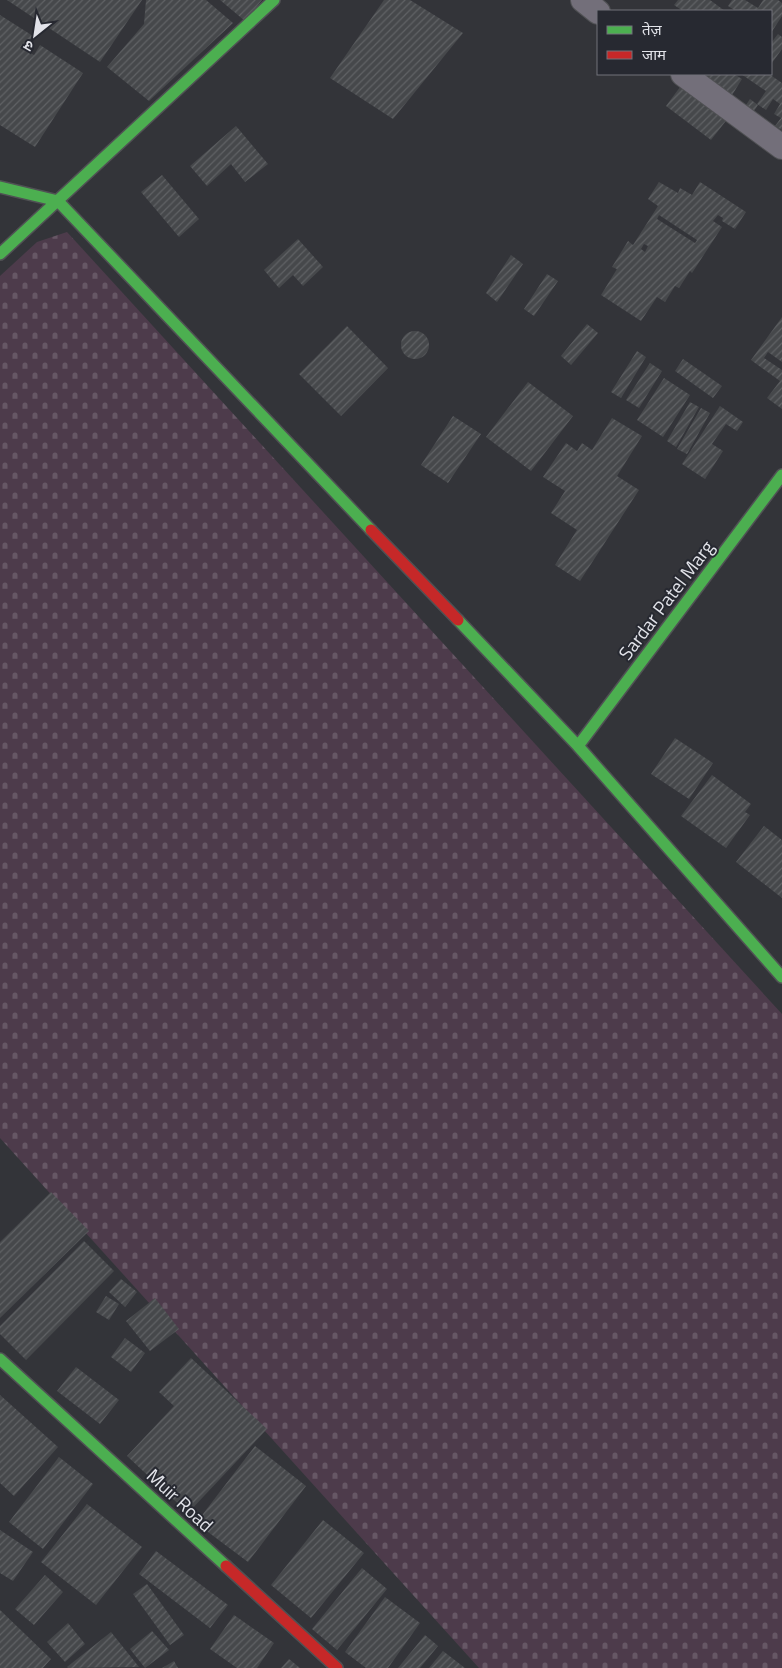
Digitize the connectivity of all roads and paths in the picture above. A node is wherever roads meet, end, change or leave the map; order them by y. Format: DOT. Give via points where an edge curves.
graph roads {
  1 [pos="274,0"];
  2 [pos="583,0"];
  3 [pos="597,11"];
  4 [pos="684,75"];
  5 [pos="782,147"];
  6 [pos="0,187"];
  7 [pos="58,201"];
  8 [pos="0,254"];
  9 [pos="782,475"];
  10 [pos="578,746"];
  11 [pos="782,977"];
  12 [pos="0,1359"];
  13 [pos="337,1668"];
  1 -- 7 [label="street"];
  2 -- 3 [label="street"];
  4 -- 5 [label="street"];
  6 -- 7 [label="street"];
  7 -- 8 [label="street"];
  7 -- 10 [label="street"];
  9 -- 10 [label="street, Sardar Patel Marg"];
  10 -- 11 [label="street"];
  12 -- 13 [label="street, Muir Road"];
}
